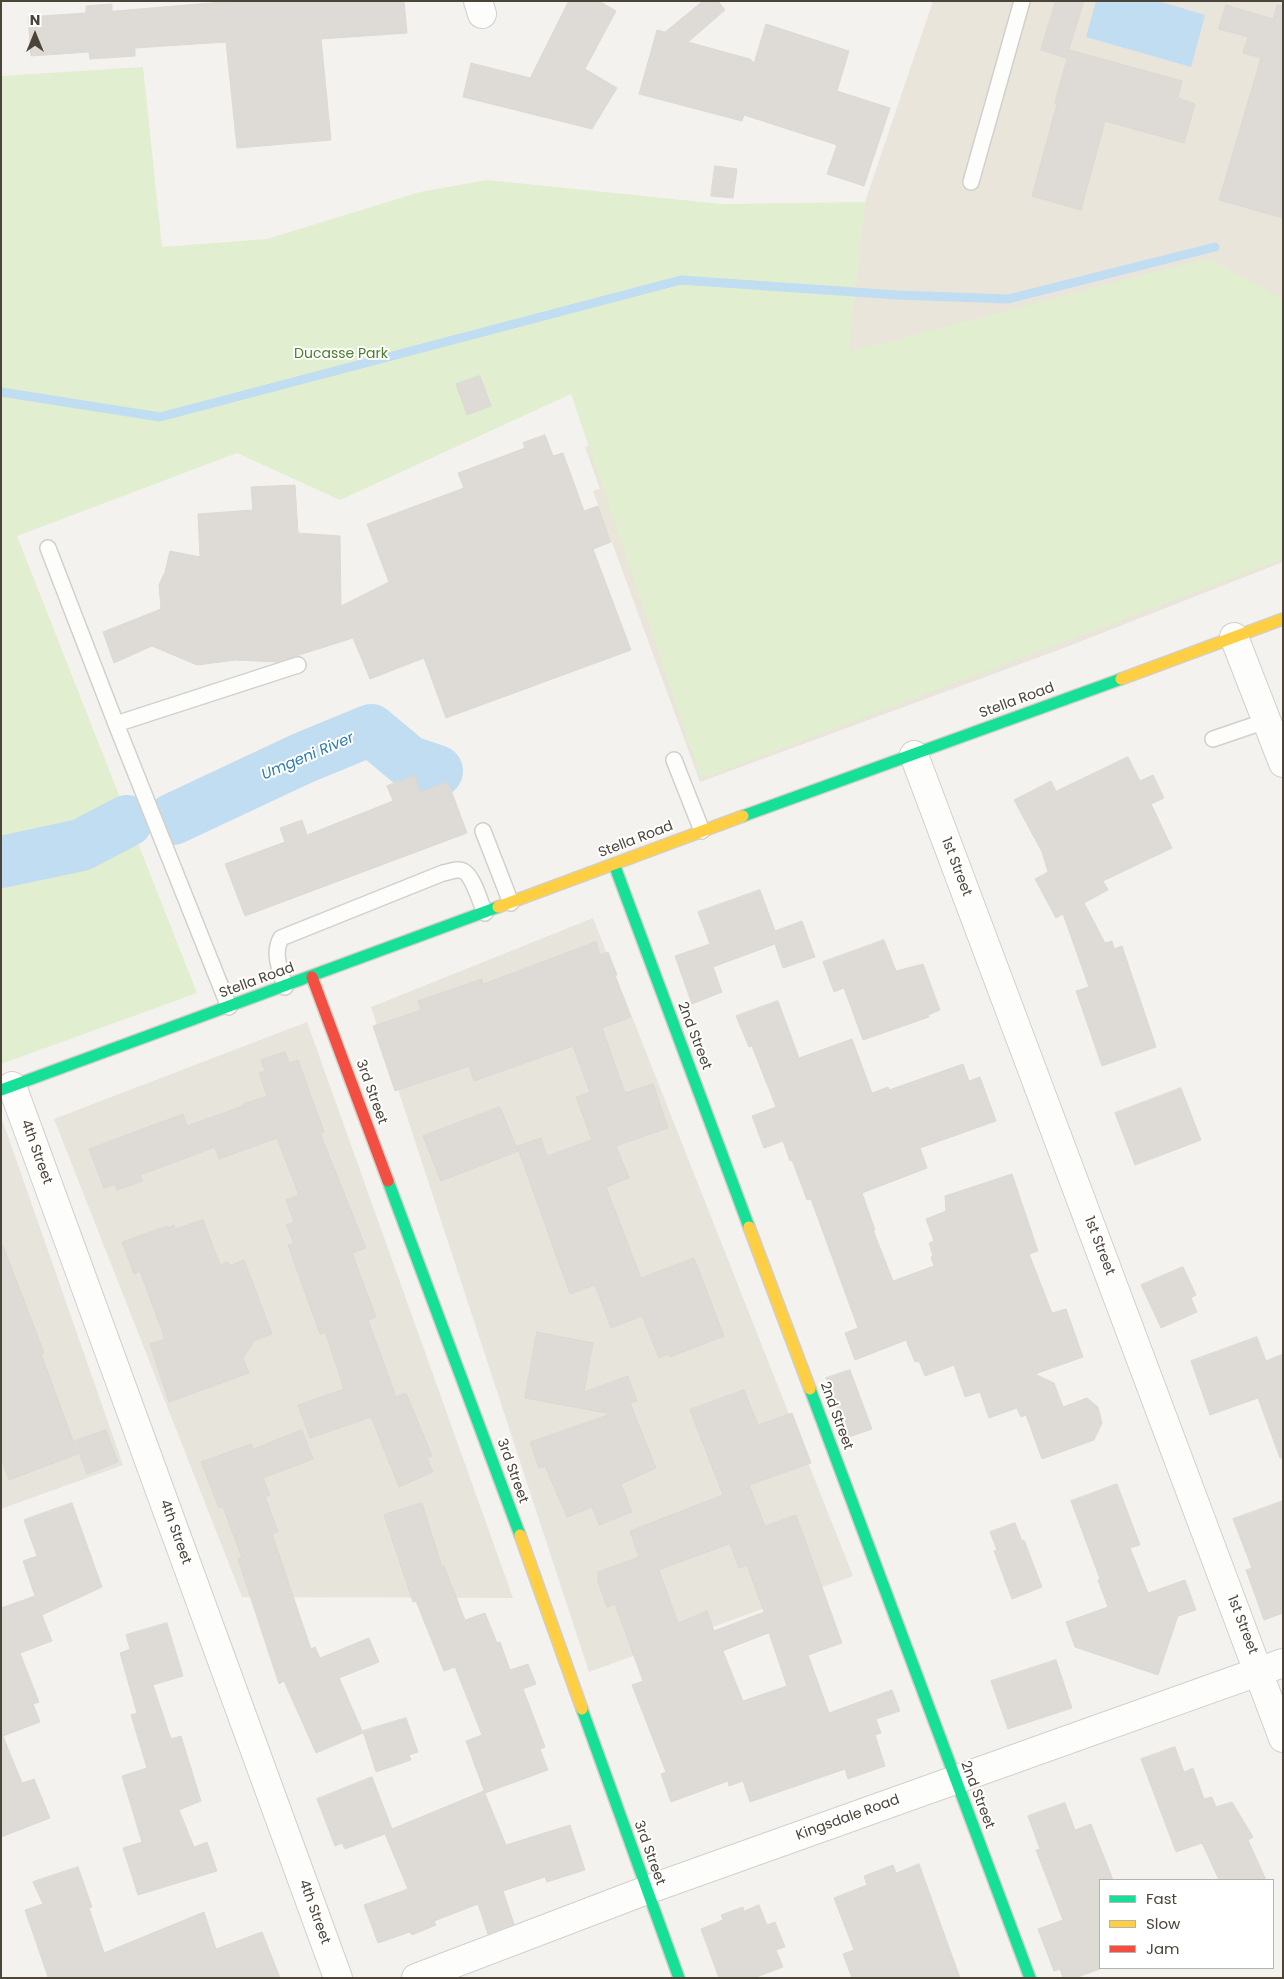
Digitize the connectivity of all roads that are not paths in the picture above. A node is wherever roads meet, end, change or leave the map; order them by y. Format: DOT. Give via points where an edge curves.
graph roads {
  1 [pos="1022,1"];
  2 [pos="970,182"];
  3 [pos="48,548"];
  4 [pos="1283,619"];
  5 [pos="1234,638"];
  6 [pos="298,665"];
  7 [pos="1266,721"];
  8 [pos="116,724"];
  9 [pos="1213,739"];
  10 [pos="914,755"];
  11 [pos="674,760"];
  12 [pos="1283,763"];
  13 [pos="483,831"];
  14 [pos="702,831"];
  15 [pos="614,864"];
  16 [pos="511,903"];
  17 [pos="484,913"];
  18 [pos="312,977"];
  19 [pos="285,987"];
  20 [pos="229,1007"];
  21 [pos="7,1088"];
  22 [pos="1271,1668"];
  23 [pos="1283,1738"];
  24 [pos="955,1780"];
  25 [pos="646,1890"];
  26 [pos="338,1978"];
  27 [pos="416,1978"];
  28 [pos="680,1978"];
  29 [pos="1030,1978"];
  1 -- 2 [label="lane"];
  3 -- 8 [label="lane"];
  4 -- 5 [label="street, Stella Road"];
  5 -- 7 [label="street"];
  5 -- 10 [label="street, Stella Road"];
  6 -- 8 [label="lane"];
  7 -- 9 [label="lane"];
  7 -- 12 [label="street"];
  8 -- 20 [label="lane"];
  10 -- 14 [label="street, Stella Road"];
  10 -- 22 [label="street, 1st Street"];
  11 -- 14 [label="lane"];
  13 -- 16 [label="lane"];
  14 -- 15 [label="street, Stella Road"];
  15 -- 16 [label="street, Stella Road"];
  15 -- 24 [label="street, 2nd Street"];
  16 -- 17 [label="street, Stella Road"];
  17 -- 18 [label="street, Stella Road"];
  17 -- 19 [label="lane" via="470,877 464,871 444,873 282,938 276,953"];
  18 -- 19 [label="street, Stella Road"];
  18 -- 25 [label="street, 3rd Street" via="514,1518"];
  19 -- 20 [label="street, Stella Road"];
  20 -- 21 [label="street, Stella Road"];
  21 -- 26 [label="street, 4th Street"];
  22 -- 23 [label="street, 1st Street"];
  22 -- 24 [label="street, Kingsdale Road"];
  24 -- 25 [label="street, Kingsdale Road"];
  24 -- 29 [label="street, 2nd Street"];
  25 -- 27 [label="street, Kingsdale Road"];
  25 -- 28 [label="street, 3rd Street"];
}
